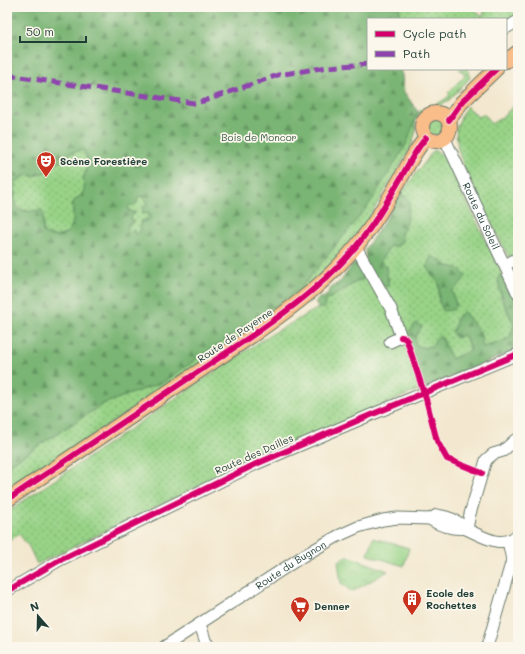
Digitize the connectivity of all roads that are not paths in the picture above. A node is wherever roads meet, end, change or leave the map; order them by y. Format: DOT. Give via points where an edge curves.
graph roads {
  1 [pos="518,21"];
  2 [pos="507,27"];
  3 [pos="485,70"];
  4 [pos="495,70"];
  5 [pos="445,117"];
  6 [pos="426,138"];
  7 [pos="444,139"];
  8 [pos="356,247"];
  9 [pos="518,258"];
  10 [pos="505,265"];
  11 [pos="518,294"];
  12 [pos="390,342"];
  13 [pos="518,354"];
  14 [pos="515,440"];
  15 [pos="7,500"];
  16 [pos="465,528"];
  17 [pos="518,534"];
  18 [pos="508,541"];
  19 [pos="7,591"];
  20 [pos="200,624"];
  21 [pos="208,646"];
  22 [pos="164,647"];
  23 [pos="487,647"];
  1 -- 2 [label="street"];
  3 -- 5 [label="main road"];
  4 -- 5 [label="main road"];
  5 -- 6 [label="main road" via="432,114 423,121 422,132"];
  5 -- 7 [label="main road" via="450,129"];
  6 -- 7 [label="main road" via="435,142"];
  6 -- 8 [label="main road, Route de Payerne" via="386,204"];
  7 -- 10 [label="street, Route du Soleil"];
  8 -- 12 [label="street" via="391,309 401,337"];
  8 -- 15 [label="main road, Route de Payerne" via="289,310"];
  9 -- 10 [label="street"];
  10 -- 11 [label="street, Route du Soleil"];
  13 -- 19 [label="street, Route des Dailles" via="262,461 60,560"];
  14 -- 16 [label="street" via="503,451 493,454 486,460"];
  16 -- 18 [label="street, Route du Bugnon" via="495,541"];
  16 -- 20 [label="street, Route du Bugnon" via="459,529 430,519 397,518 364,525 327,541"];
  17 -- 18 [label="street"];
  18 -- 23 [label="street" via="512,560"];
  20 -- 21 [label="street"];
  20 -- 22 [label="street, Route du Bugnon"];
}
